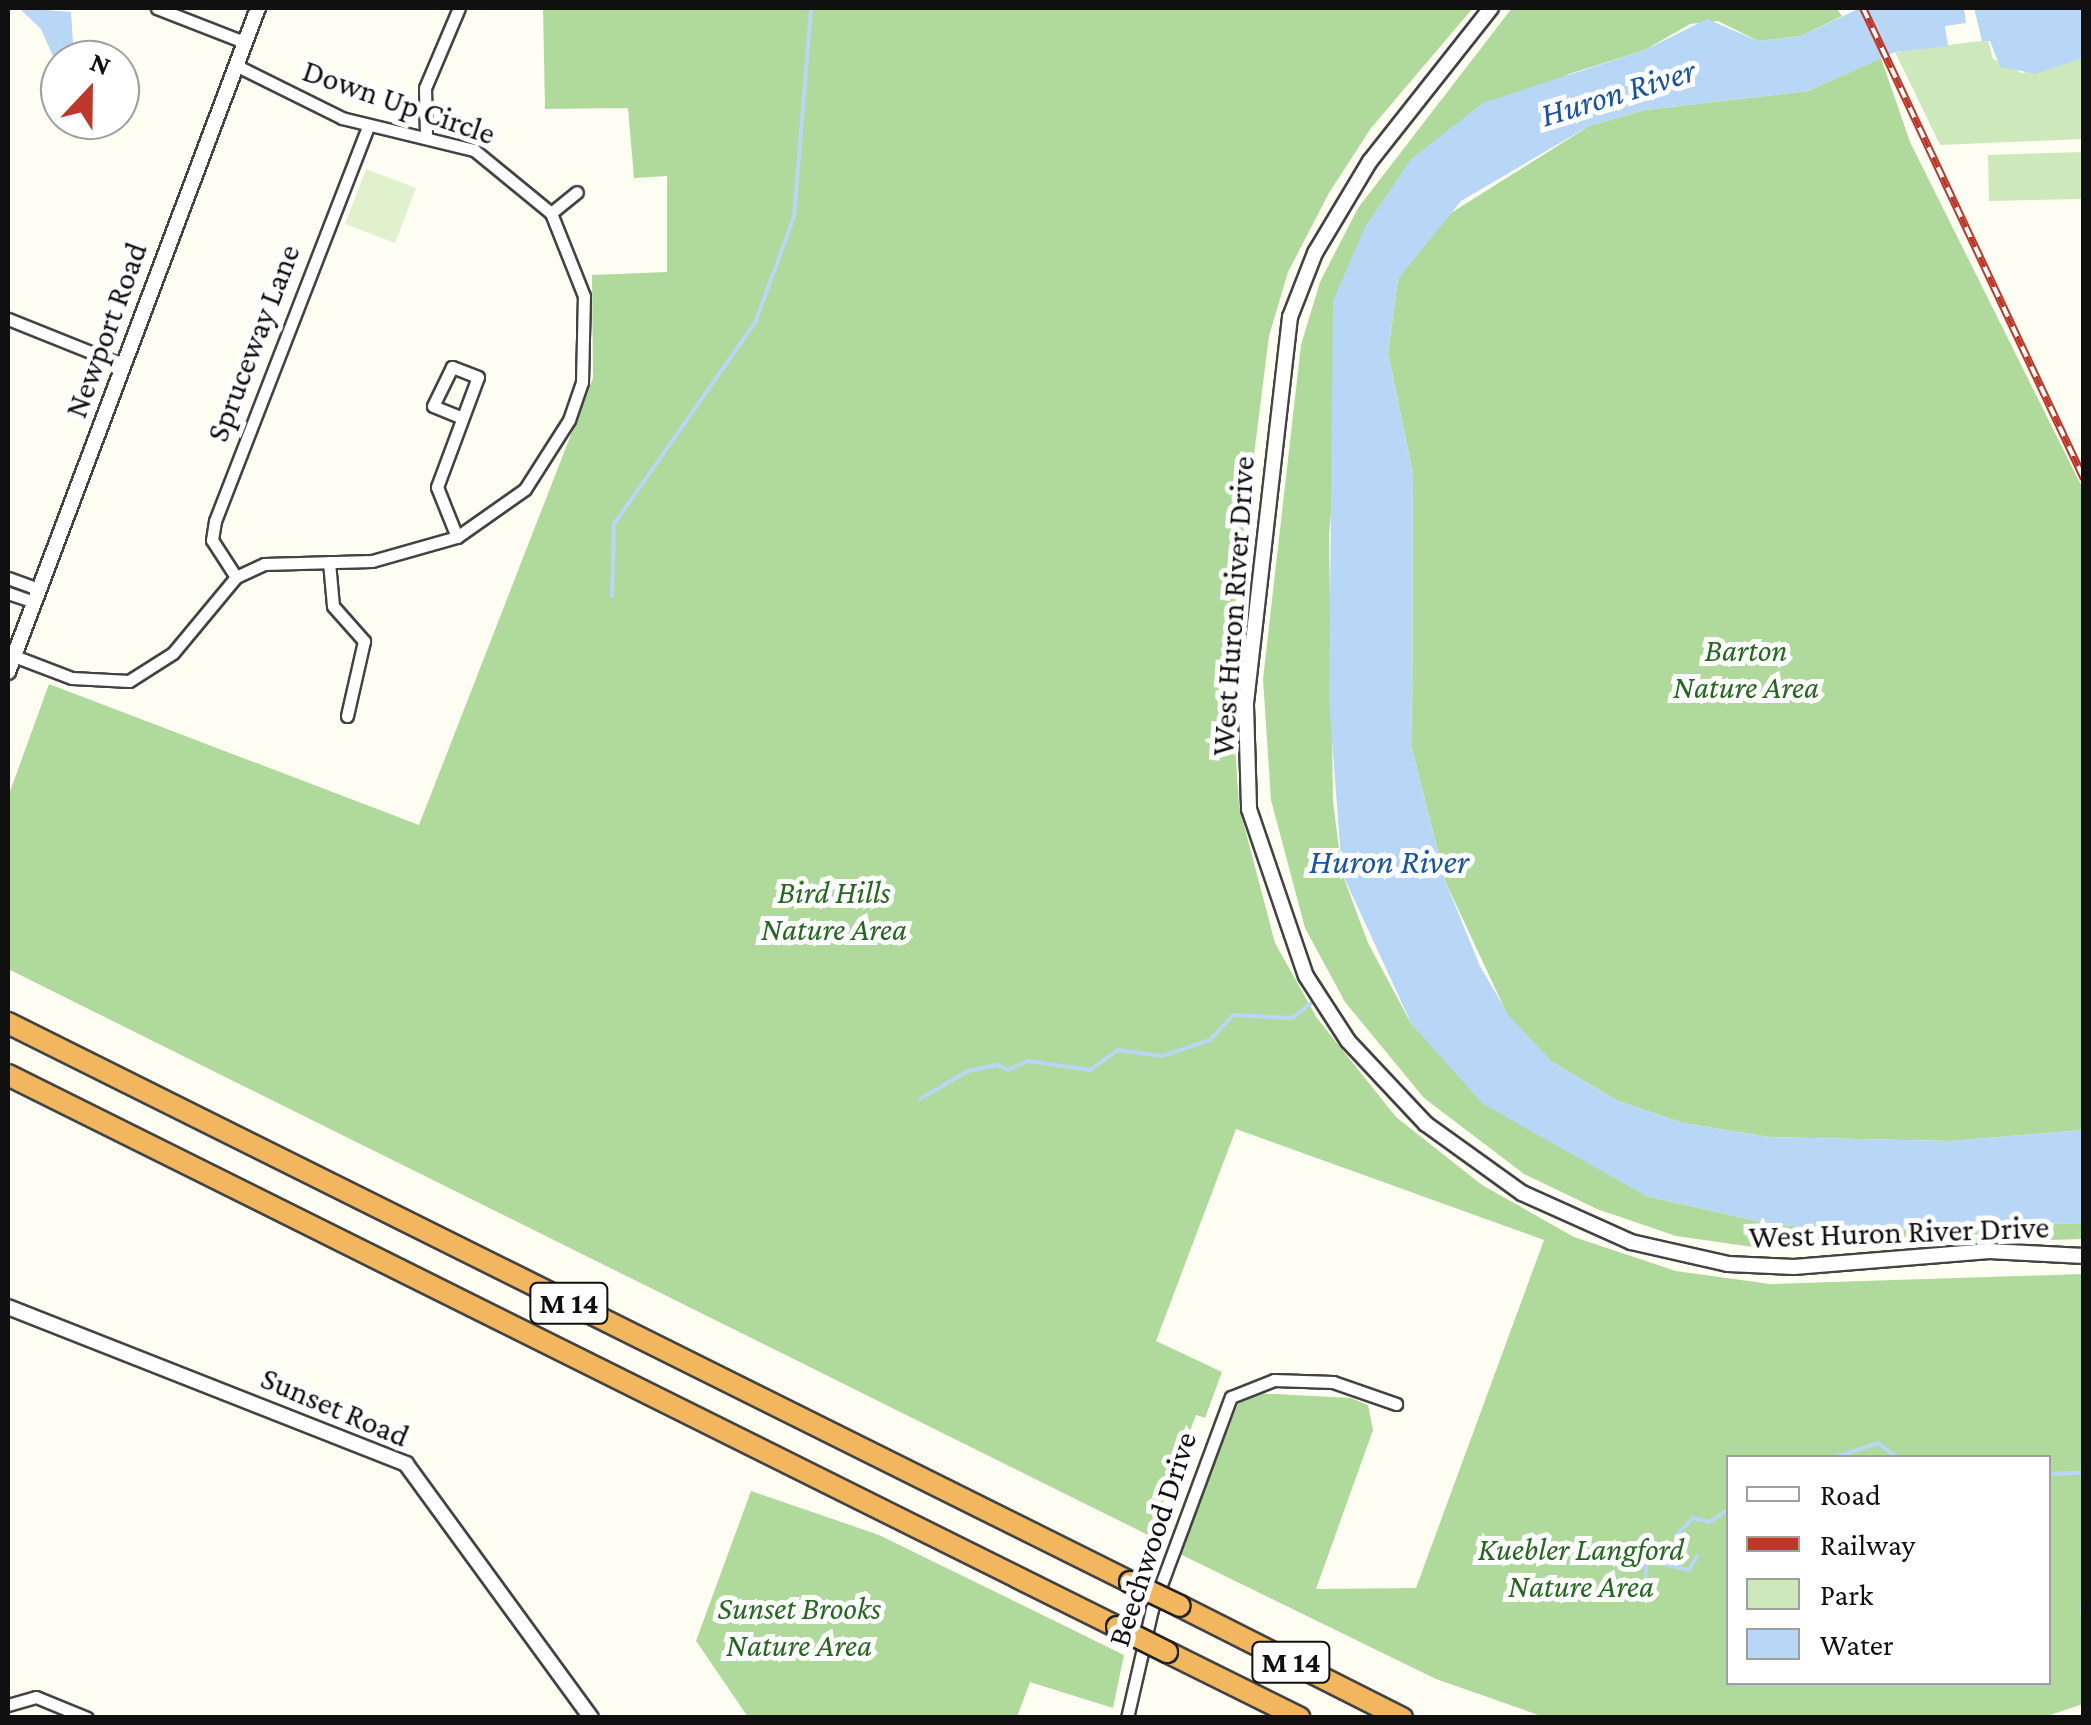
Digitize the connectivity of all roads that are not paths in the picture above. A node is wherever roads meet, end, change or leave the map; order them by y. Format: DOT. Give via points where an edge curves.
graph roads {
  1 [pos="157,8"];
  2 [pos="258,8"];
  3 [pos="459,8"];
  4 [pos="1491,8"];
  5 [pos="244,42"];
  6 [pos="235,66"];
  7 [pos="368,126"];
  8 [pos="426,135"];
  9 [pos="578,192"];
  10 [pos="551,213"];
  11 [pos="8,319"];
  12 [pos="123,365"];
  13 [pos="462,418"];
  14 [pos="457,536"];
  15 [pos="329,562"];
  16 [pos="8,578"];
  17 [pos="236,578"];
  18 [pos="8,593"];
  19 [pos="37,595"];
  20 [pos="14,656"];
  21 [pos="8,672"];
  22 [pos="347,716"];
  23 [pos="8,1023"];
  24 [pos="8,1075"];
  25 [pos="2084,1256"];
  26 [pos="8,1307"];
  27 [pos="1396,1404"];
  28 [pos="8,1705"];
  29 [pos="87,1718"];
  30 [pos="590,1718"];
  31 [pos="1127,1718"];
  32 [pos="1300,1718"];
  33 [pos="1402,1718"];
  1 -- 5 [label="street"];
  2 -- 5 [label="street, Newport Road"];
  3 -- 8 [label="street" via="425,88"];
  4 -- 25 [label="street, West Huron River Drive" via="1370,160 1315,253 1290,317 1246,706 1248,809 1306,976 1348,1041 1426,1124 1550,1209 1631,1242 1728,1264 1778,1266 1989,1251"];
  5 -- 6 [label="street, Newport Road"];
  6 -- 7 [label="street, Down Up Circle"];
  6 -- 12 [label="street, Newport Road"];
  7 -- 8 [label="street, Down Up Circle"];
  7 -- 17 [label="street, Spruceway Lane" via="214,522 212,540"];
  8 -- 10 [label="street, Down Up Circle" via="498,163"];
  9 -- 10 [label="street"];
  10 -- 14 [label="street, Down Up Circle" via="584,296 582,382 550,458 500,511"];
  11 -- 12 [label="street"];
  12 -- 19 [label="street, Newport Road"];
  13 -- 13 [label="street" via="478,377 452,367 434,406"];
  13 -- 14 [label="street" via="437,487"];
  14 -- 15 [label="street, Down Up Circle" via="395,558"];
  15 -- 17 [label="street, Down Up Circle" via="264,564"];
  15 -- 22 [label="street" via="333,606 364,641"];
  16 -- 19 [label="street"];
  17 -- 20 [label="street" via="173,652 128,681 72,678"];
  18 -- 19 [label="street"];
  19 -- 20 [label="street, Newport Road"];
  20 -- 21 [label="street, Newport Road"];
  23 -- 33 [label="highway, M 14, bridge"];
  24 -- 32 [label="highway, M 14, bridge"];
  26 -- 30 [label="street, Sunset Road" via="406,1464"];
  27 -- 31 [label="street, Beechwood Drive" via="1332,1382 1245,1387 1224,1409"];
  28 -- 29 [label="street" via="36,1697"];
}
